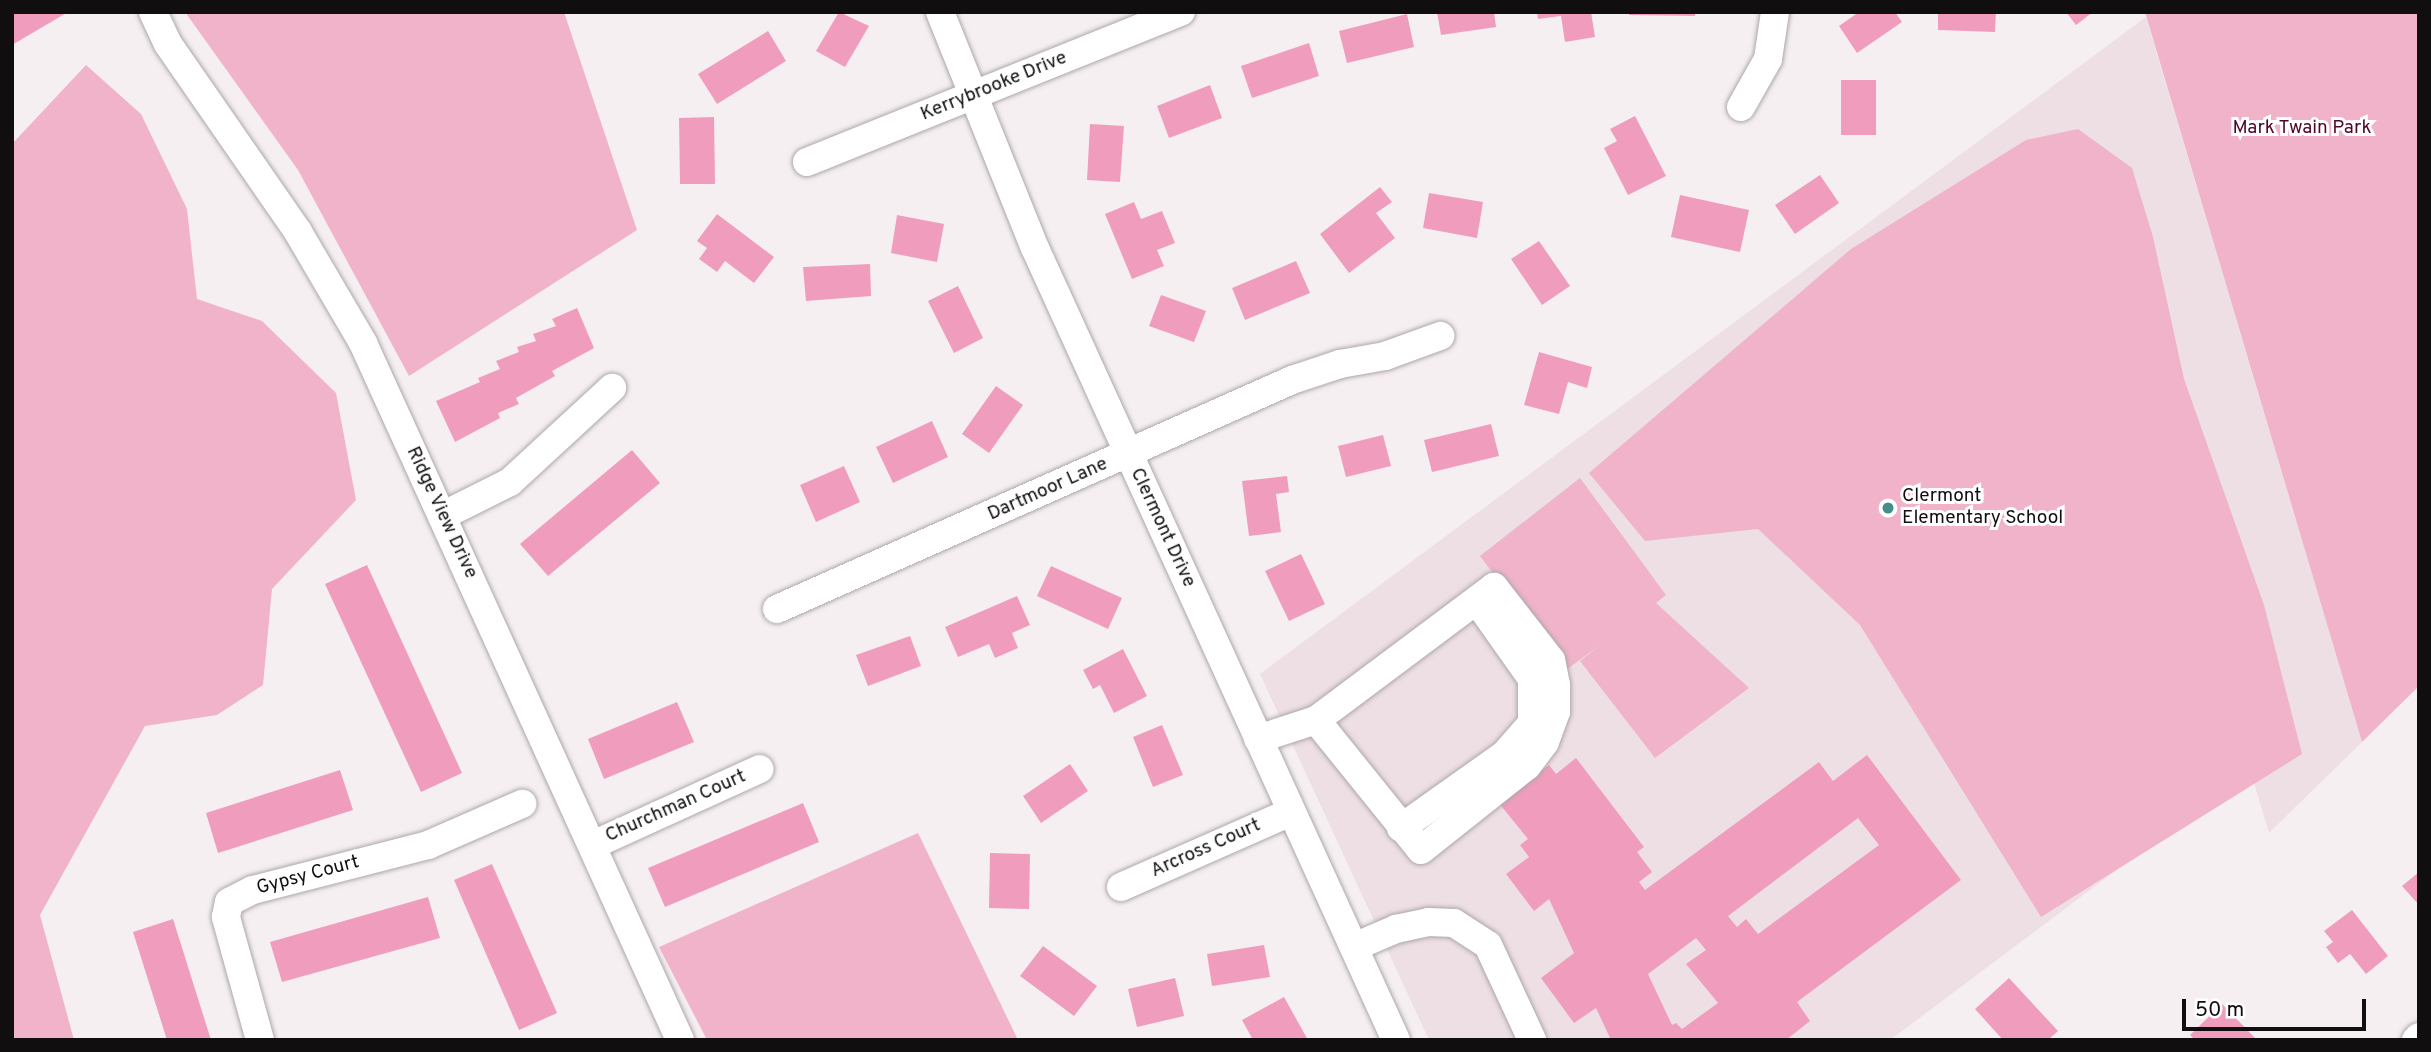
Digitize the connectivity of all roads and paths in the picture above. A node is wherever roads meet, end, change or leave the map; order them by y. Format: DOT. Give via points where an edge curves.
graph roads {
  1 [pos="153,12"];
  2 [pos="940,12"];
  3 [pos="1181,12"];
  4 [pos="1775,12"];
  5 [pos="972,96"];
  6 [pos="1741,107"];
  7 [pos="807,162"];
  8 [pos="1440,336"];
  9 [pos="612,388"];
  10 [pos="1128,454"];
  11 [pos="442,516"];
  12 [pos="777,610"];
  13 [pos="1316,720"];
  14 [pos="1258,738"];
  15 [pos="760,769"];
  16 [pos="522,804"];
  17 [pos="1291,811"];
  18 [pos="593,845"];
  19 [pos="1121,887"];
  20 [pos="1354,947"];
  21 [pos="260,1040"];
  22 [pos="680,1040"];
  23 [pos="1396,1040"];
  24 [pos="1532,1040"];
  1 -- 11 [label="street, Ridge View Drive" via="168,44 328,279 363,343"];
  2 -- 5 [label="street, Clermont Drive"];
  3 -- 5 [label="street, Kerrybrooke Drive"];
  4 -- 6 [label="street" via="1768,59"];
  5 -- 7 [label="street, Kerrybrooke Drive"];
  5 -- 10 [label="street, Clermont Drive"];
  8 -- 10 [label="street, Dartmoor Lane" via="1385,356 1312,372"];
  9 -- 11 [label="street" via="510,482"];
  10 -- 12 [label="street, Dartmoor Lane"];
  10 -- 14 [label="street, Clermont Drive"];
  11 -- 18 [label="street, Ridge View Drive"];
  13 -- 13 [label="street" via="1486,594 1532,679 1531,723 1505,754 1401,828"];
  13 -- 14 [label="street"];
  14 -- 17 [label="street, Clermont Drive"];
  15 -- 18 [label="street, Churchman Court"];
  16 -- 21 [label="street, Gypsy Court" via="428,845 253,890 229,902 226,917"];
  17 -- 19 [label="street, Arcross Court"];
  17 -- 20 [label="street, Clermont Drive"];
  18 -- 22 [label="street, Ridge View Drive"];
  20 -- 23 [label="street, Clermont Drive"];
  20 -- 24 [label="street" via="1396,929 1428,922 1454,923 1488,945"];
}
